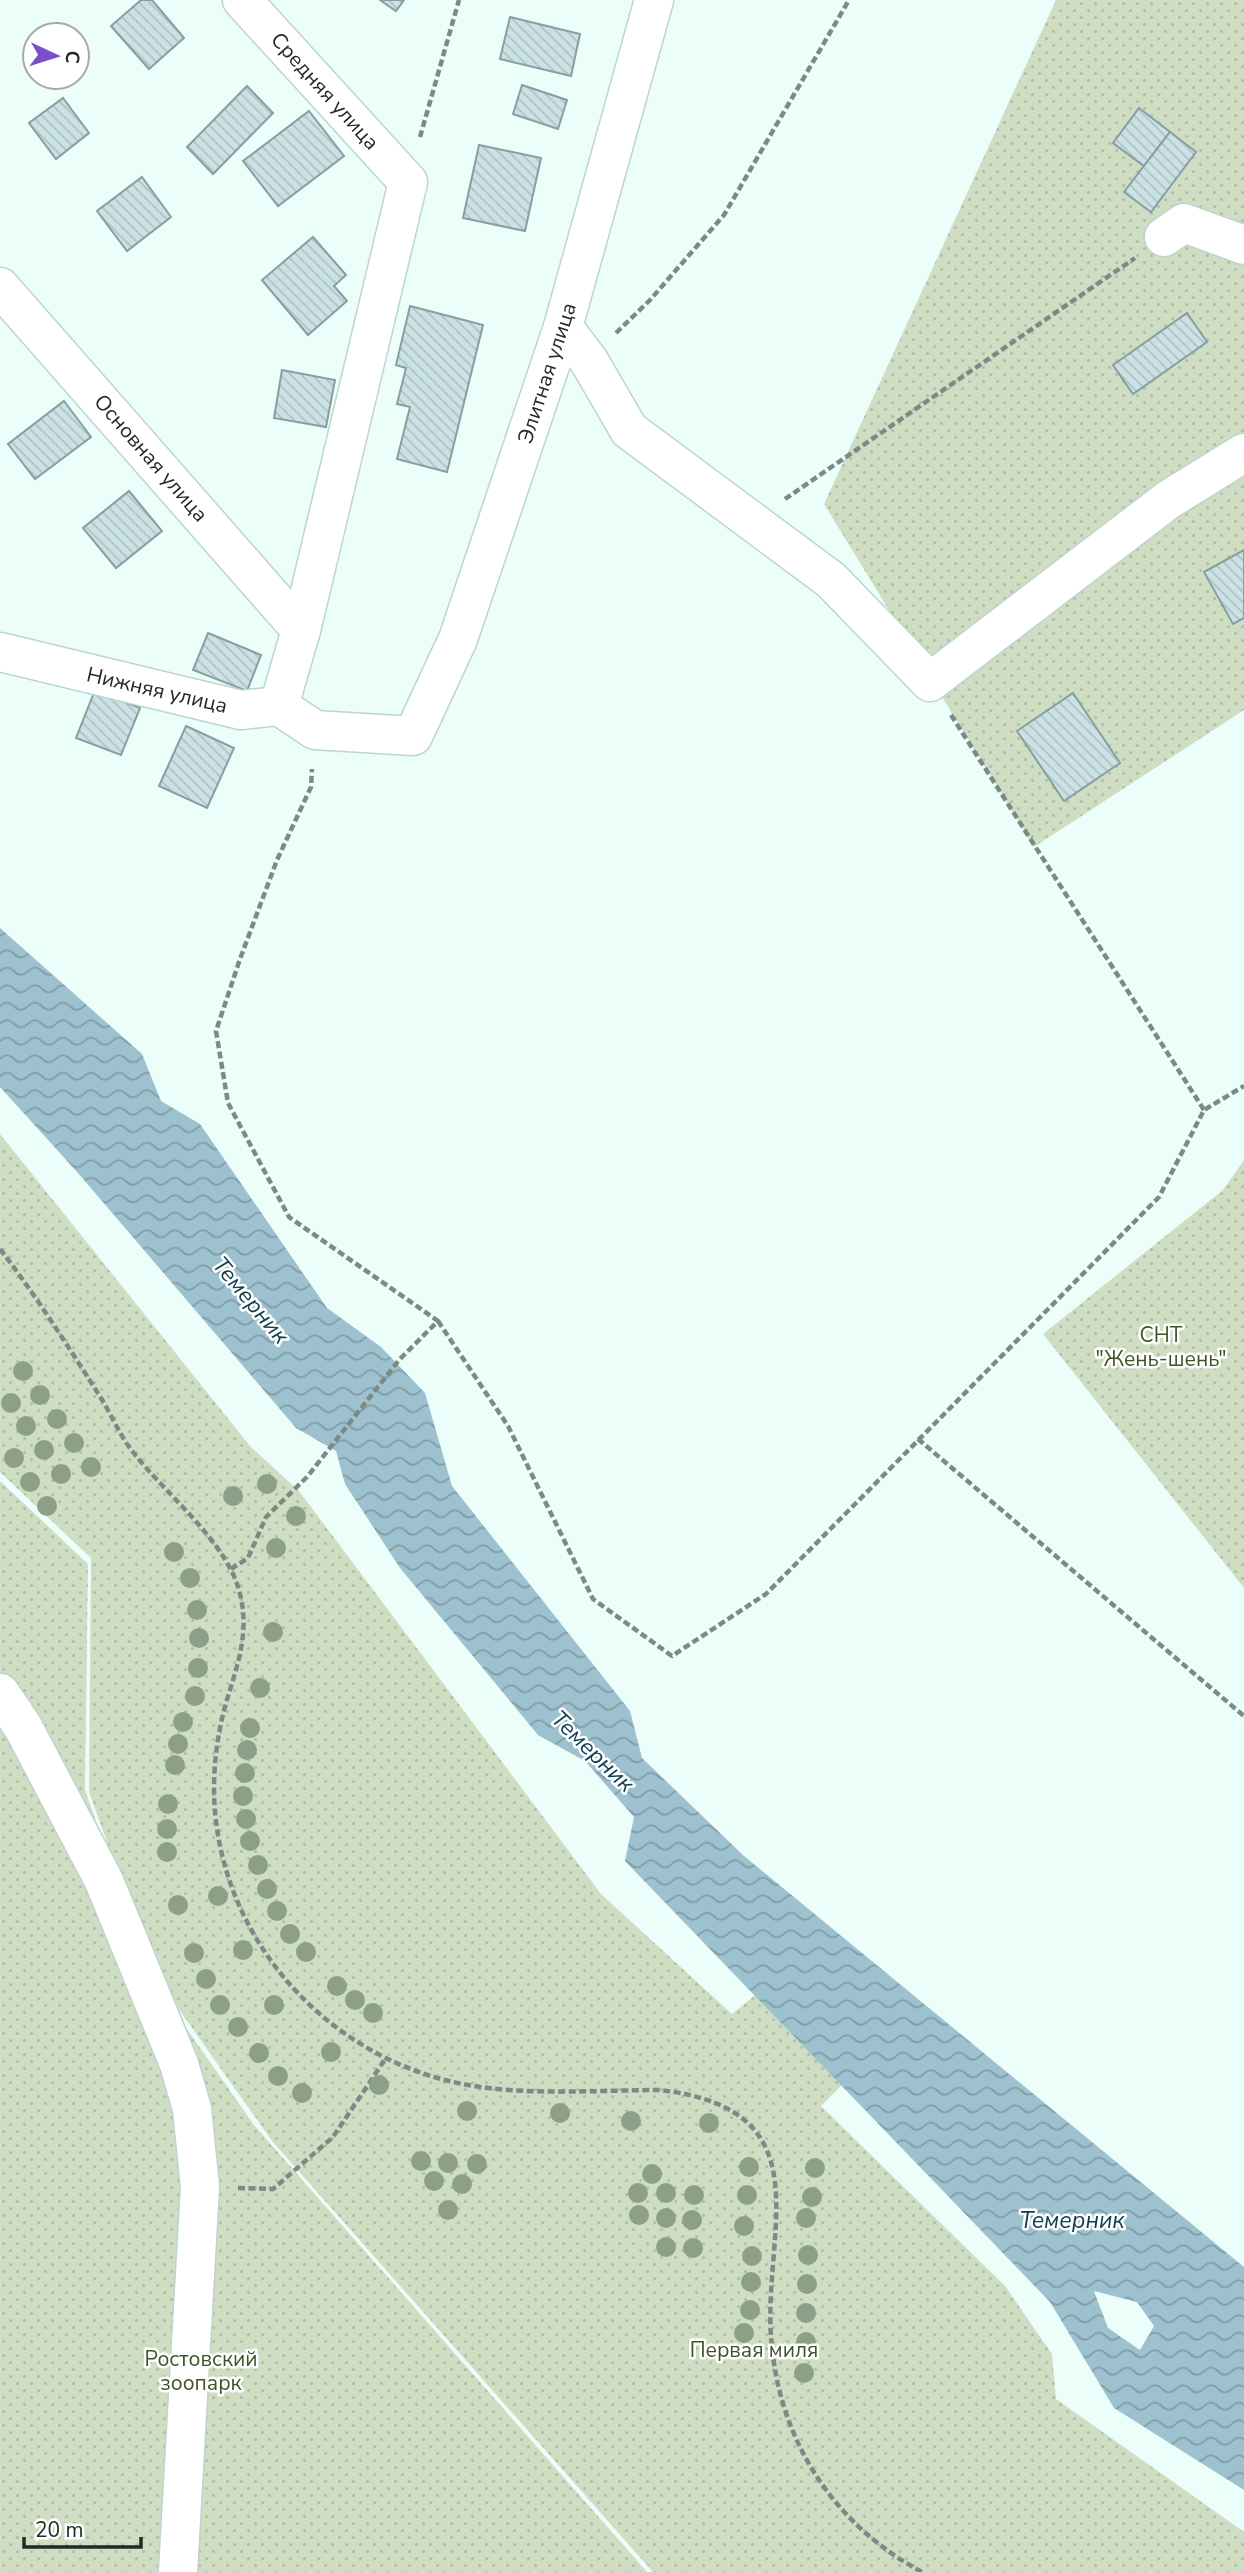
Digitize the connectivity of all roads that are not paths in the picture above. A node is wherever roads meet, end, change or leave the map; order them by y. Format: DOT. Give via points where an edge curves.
graph roads {
  1 [pos="242,0"];
  2 [pos="654,0"];
  3 [pos="1164,237"];
  4 [pos="1244,245"];
  5 [pos="0,287"];
  6 [pos="563,327"];
  7 [pos="1244,453"];
  8 [pos="301,630"];
  9 [pos="0,652"];
  10 [pos="279,706"];
  11 [pos="0,1693"];
  12 [pos="178,2572"];
  1 -- 8 [label="street, Средняя улица" via="408,182"];
  2 -- 6 [label="street, Элитная улица"];
  3 -- 4 [label="street" via="1184,223"];
  5 -- 8 [label="street, Основная улица"];
  6 -- 7 [label="street" via="589,361 629,430 831,580 930,682 1168,500"];
  6 -- 10 [label="street, Элитная улица" via="458,639 412,736 315,730"];
  8 -- 10 [label="street"];
  9 -- 10 [label="street, Нижняя улица" via="242,710"];
  11 -- 12 [label="street" via="23,1727 104,1881 174,2052 192,2109 200,2188"];
}
